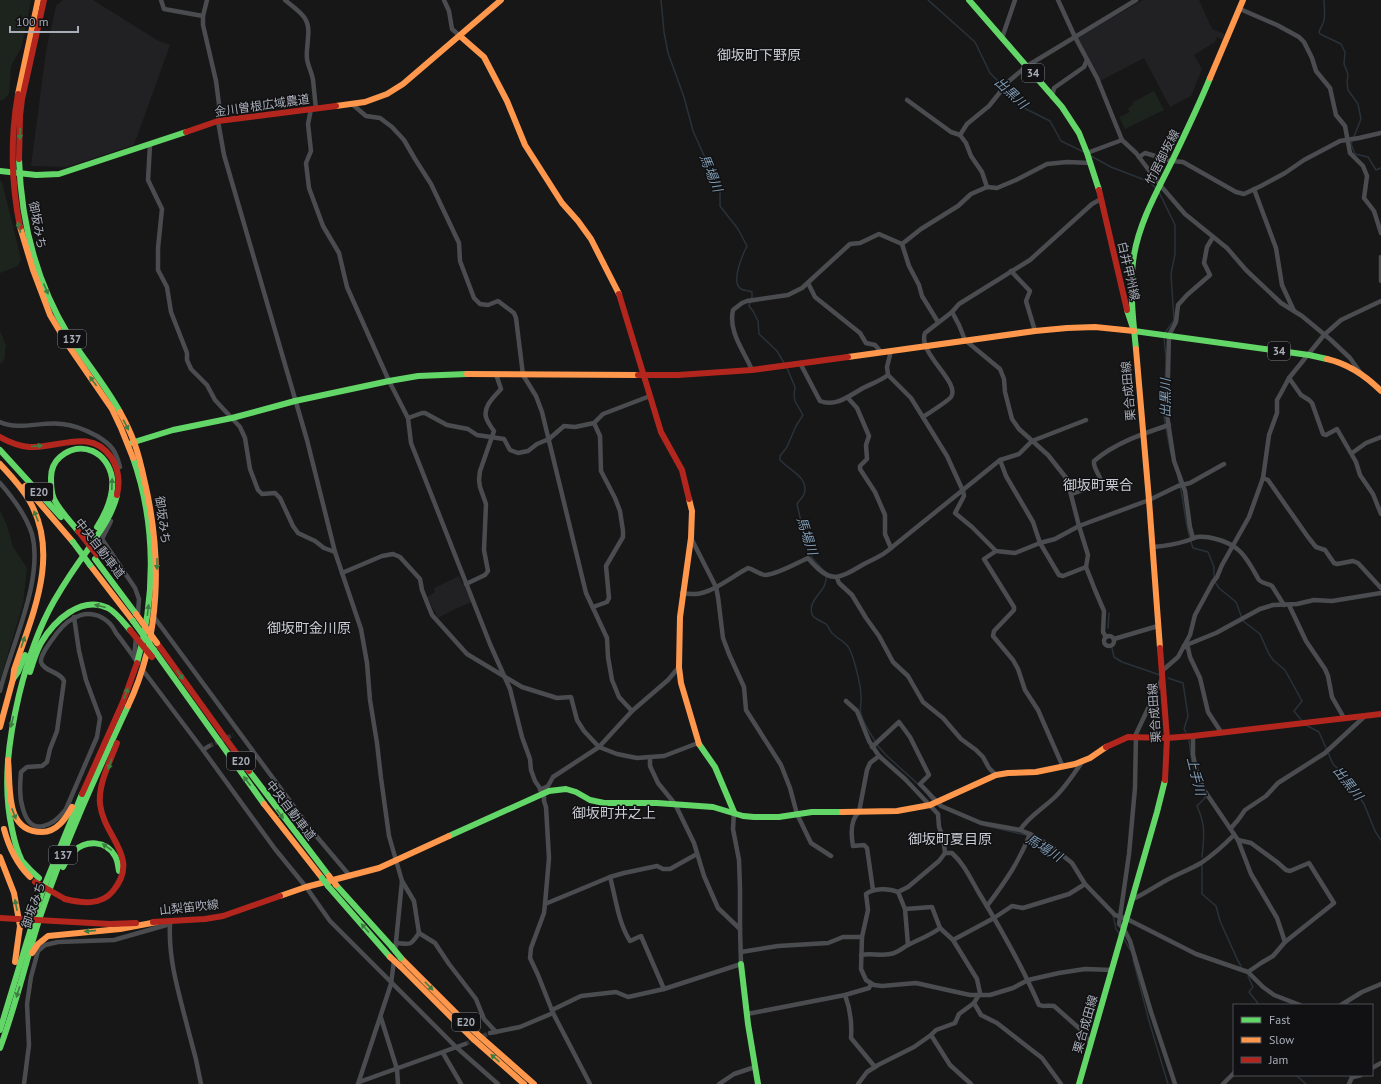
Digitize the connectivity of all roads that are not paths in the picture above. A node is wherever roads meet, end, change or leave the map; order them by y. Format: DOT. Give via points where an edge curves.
graph roads {
  1 [pos="38,0"];
  2 [pos="44,0"];
  3 [pos="161,0"];
  4 [pos="207,0"];
  5 [pos="285,0"];
  6 [pos="444,0"];
  7 [pos="501,0"];
  8 [pos="969,0"];
  9 [pos="1015,0"];
  10 [pos="1058,0"];
  11 [pos="1136,0"];
  12 [pos="1243,0"];
  13 [pos="1240,9"];
  14 [pos="203,16"];
  15 [pos="460,36"];
  16 [pos="1075,37"];
  17 [pos="1002,38"];
  18 [pos="1087,60"];
  19 [pos="1027,66"];
  20 [pos="1052,97"];
  21 [pos="907,100"];
  22 [pos="352,104"];
  23 [pos="313,109"];
  24 [pos="218,121"];
  25 [pos="1381,133"];
  26 [pos="960,135"];
  27 [pos="1122,140"];
  28 [pos="1349,140"];
  29 [pos="150,144"];
  30 [pos="1139,157"];
  31 [pos="1089,158"];
  32 [pos="1172,161"];
  33 [pos="0,171"];
  34 [pos="12,172"];
  35 [pos="19,173"];
  36 [pos="987,187"];
  37 [pos="1158,188"];
  38 [pos="1254,189"];
  39 [pos="1101,199"];
  40 [pos="1381,233"];
  41 [pos="1213,237"];
  42 [pos="902,244"];
  43 [pos="1381,257"];
  44 [pos="1011,271"];
  45 [pos="1381,281"];
  46 [pos="808,283"];
  47 [pos="1381,301"];
  48 [pos="1294,311"];
  49 [pos="952,312"];
  50 [pos="938,322"];
  51 [pos="1134,330"];
  52 [pos="1035,331"];
  53 [pos="1166,335"];
  54 [pos="1324,335"];
  55 [pos="965,340"];
  56 [pos="926,346"];
  57 [pos="891,351"];
  58 [pos="881,352"];
  59 [pos="1309,355"];
  60 [pos="800,363"];
  61 [pos="752,370"];
  62 [pos="1360,372"];
  63 [pos="496,374"];
  64 [pos="523,375"];
  65 [pos="643,375"];
  66 [pos="888,376"];
  67 [pos="1289,378"];
  68 [pos="389,381"];
  69 [pos="1381,391"];
  70 [pos="650,396"];
  71 [pos="848,398"];
  72 [pos="295,401"];
  73 [pos="923,417"];
  74 [pos="232,418"];
  75 [pos="408,418"];
  76 [pos="1086,420"];
  77 [pos="0,422"];
  78 [pos="594,423"];
  79 [pos="1169,425"];
  80 [pos="1143,433"];
  81 [pos="0,437"];
  82 [pos="492,437"];
  83 [pos="1381,438"];
  84 [pos="549,439"];
  85 [pos="1032,441"];
  86 [pos="131,443"];
  87 [pos="0,450"];
  88 [pos="1352,454"];
  89 [pos="0,459"];
  90 [pos="1000,460"];
  91 [pos="0,464"];
  92 [pos="1224,464"];
  93 [pos="1263,478"];
  94 [pos="0,483"];
  95 [pos="1180,485"];
  96 [pos="963,491"];
  97 [pos="1071,494"];
  98 [pos="1149,500"];
  99 [pos="1381,514"];
  100 [pos="1079,526"];
  101 [pos="77,533"];
  102 [pos="691,538"];
  103 [pos="1193,538"];
  104 [pos="1040,543"];
  105 [pos="1233,545"];
  106 [pos="1152,547"];
  107 [pos="891,548"];
  108 [pos="996,551"];
  109 [pos="335,552"];
  110 [pos="1086,566"];
  111 [pos="342,573"];
  112 [pos="837,578"];
  113 [pos="466,584"];
  114 [pos="716,587"];
  115 [pos="1381,588"];
  116 [pos="682,593"];
  117 [pos="1381,593"];
  118 [pos="1286,605"];
  119 [pos="593,607"];
  120 [pos="74,617"];
  121 [pos="154,617"];
  122 [pos="1158,626"];
  123 [pos="1106,636"];
  124 [pos="1114,639"];
  125 [pos="1184,646"];
  126 [pos="136,660"];
  127 [pos="679,667"];
  128 [pos="142,669"];
  129 [pos="1162,671"];
  130 [pos="504,676"];
  131 [pos="13,679"];
  132 [pos="1162,679"];
  133 [pos="22,684"];
  134 [pos="0,691"];
  135 [pos="186,696"];
  136 [pos="846,701"];
  137 [pos="121,708"];
  138 [pos="632,711"];
  139 [pos="126,714"];
  140 [pos="1381,714"];
  141 [pos="1365,716"];
  142 [pos="1344,718"];
  143 [pos="0,727"];
  144 [pos="1221,732"];
  145 [pos="239,733"];
  146 [pos="233,736"];
  147 [pos="1193,736"];
  148 [pos="1135,737"];
  149 [pos="1167,738"];
  150 [pos="698,743"];
  151 [pos="874,745"];
  152 [pos="209,746"];
  153 [pos="599,747"];
  154 [pos="7,748"];
  155 [pos="203,750"];
  156 [pos="879,756"];
  157 [pos="650,757"];
  158 [pos="1082,762"];
  159 [pos="1063,767"];
  160 [pos="996,775"];
  161 [pos="12,778"];
  162 [pos="21,778"];
  163 [pos="542,792"];
  164 [pos="933,803"];
  165 [pos="675,804"];
  166 [pos="69,809"];
  167 [pos="734,812"];
  168 [pos="859,812"];
  169 [pos="797,814"];
  170 [pos="2,824"];
  171 [pos="1231,828"];
  172 [pos="1020,830"];
  173 [pos="1234,835"];
  174 [pos="1030,836"];
  175 [pos="1238,840"];
  176 [pos="945,853"];
  177 [pos="697,854"];
  178 [pos="831,856"];
  179 [pos="0,857"];
  180 [pos="396,861"];
  181 [pos="350,876"];
  182 [pos="610,877"];
  183 [pos="37,880"];
  184 [pos="402,881"];
  185 [pos="1084,885"];
  186 [pos="306,887"];
  187 [pos="873,890"];
  188 [pos="898,892"];
  189 [pos="66,896"];
  190 [pos="1133,900"];
  191 [pos="545,904"];
  192 [pos="44,906"];
  193 [pos="987,906"];
  194 [pos="905,909"];
  195 [pos="0,918"];
  196 [pos="994,918"];
  197 [pos="1124,918"];
  198 [pos="157,922"];
  199 [pos="170,922"];
  200 [pos="940,928"];
  201 [pos="740,929"];
  202 [pos="419,933"];
  203 [pos="1123,934"];
  204 [pos="862,937"];
  205 [pos="953,940"];
  206 [pos="1285,942"];
  207 [pos="394,945"];
  208 [pos="908,945"];
  209 [pos="741,952"];
  210 [pos="861,955"];
  211 [pos="741,964"];
  212 [pos="26,966"];
  213 [pos="1112,970"];
  214 [pos="1248,972"];
  215 [pos="1028,980"];
  216 [pos="392,984"];
  217 [pos="871,984"];
  218 [pos="1381,984"];
  219 [pos="664,989"];
  220 [pos="844,995"];
  221 [pos="979,995"];
  222 [pos="974,1003"];
  223 [pos="1297,1004"];
  224 [pos="1343,1004"];
  225 [pos="6,1012"];
  226 [pos="552,1012"];
  227 [pos="747,1014"];
  228 [pos="381,1018"];
  229 [pos="0,1030"];
  230 [pos="496,1032"];
  231 [pos="490,1033"];
  232 [pos="931,1035"];
  233 [pos="465,1044"];
  234 [pos="1091,1044"];
  235 [pos="0,1048"];
  236 [pos="456,1048"];
  237 [pos="443,1053"];
  238 [pos="755,1067"];
  239 [pos="875,1067"];
  240 [pos="398,1069"];
  241 [pos="1233,1074"];
  242 [pos="1353,1076"];
  243 [pos="358,1083"];
  244 [pos="24,1084"];
  245 [pos="201,1084"];
  246 [pos="398,1084"];
  247 [pos="461,1084"];
  248 [pos="498,1084"];
  249 [pos="524,1084"];
  250 [pos="534,1084"];
  251 [pos="590,1084"];
  252 [pos="719,1084"];
  253 [pos="758,1084"];
  254 [pos="858,1084"];
  255 [pos="971,1084"];
  256 [pos="1061,1084"];
  257 [pos="1079,1084"];
  258 [pos="1175,1084"];
  259 [pos="1223,1084"];
  260 [pos="1349,1084"];
  1 -- 34 [label="main road, 御坂みち / 137" via="18,90 13,130"];
  2 -- 35 [label="main road, 御坂みち / 137, one-way" via="20,115"];
  3 -- 14 [label="street" via="164,9"];
  4 -- 14 [label="street"];
  5 -- 23 [label="street" via="301,13 309,31 306,54 313,79"];
  6 -- 15 [label="street" via="452,29"];
  7 -- 15 [label="main road, 金川曽根広域農道"];
  8 -- 17 [label="main road, 白井甲州線 / 34"];
  9 -- 17 [label="street"];
  10 -- 16 [label="street"];
  11 -- 16 [label="street"];
  12 -- 13 [label="main road, 竹居御坂線"];
  13 -- 28 [label="street" via="1277,25 1304,42 1316,71 1330,88 1336,115 1345,126"];
  13 -- 32 [label="main road, 竹居御坂線"];
  14 -- 24 [label="street" via="216,81"];
  15 -- 22 [label="main road, 金川曽根広域農道" via="394,90 365,102"];
  15 -- 65 [label="main road" via="484,57 507,101 525,145 562,203 591,239 618,292"];
  16 -- 18 [label="street"];
  16 -- 19 [label="street"];
  17 -- 19 [label="main road, 白井甲州線 / 34"];
  18 -- 20 [label="street" via="1084,67 1054,88"];
  18 -- 27 [label="street"];
  19 -- 20 [label="main road, 白井甲州線 / 34"];
  19 -- 26 [label="street" via="1009,81 989,106 967,124"];
  20 -- 31 [label="main road, 白井甲州線 / 34" via="1079,134"];
  21 -- 26 [label="street" via="951,132"];
  22 -- 23 [label="main road, 金川曽根広域農道"];
  22 -- 64 [label="street" via="366,116 380,118 392,127 404,140 432,184 459,243 460,261 474,298 480,304 488,305 498,301 514,313"];
  23 -- 24 [label="main road, 金川曽根広域農道"];
  23 -- 68 [label="street" via="308,124 311,150 306,163 309,188 323,226 339,253 347,287"];
  24 -- 29 [label="main road, 金川曽根広域農道"];
  24 -- 72 [label="street" via="224,155"];
  25 -- 28 [label="street"];
  26 -- 36 [label="street" via="982,172"];
  27 -- 30 [label="street"];
  27 -- 31 [label="street"];
  28 -- 38 [label="street" via="1340,141 1324,149"];
  28 -- 40 [label="street" via="1350,153 1363,166 1367,176 1364,198 1374,211"];
  29 -- 35 [label="main road, 金川曽根広域農道" via="59,174 33,176"];
  29 -- 74 [label="street" via="148,180 162,209 158,270 167,287 171,312 191,370 207,385 215,400"];
  30 -- 32 [label="street" via="1145,153"];
  30 -- 37 [label="street"];
  31 -- 36 [label="street" via="1047,164 997,188"];
  31 -- 39 [label="main road, 白井甲州線 / 34"];
  32 -- 37 [label="main road, 竹居御坂線"];
  32 -- 38 [label="street" via="1192,166 1236,192 1244,194"];
  33 -- 34 [label="main road, 金川曽根広域農道"];
  34 -- 35 [label="main road, 金川曽根広域農道"];
  86 -- 34 [label="main road, 御坂みち / 137, one-way" via="50,314 34,276 20,231"];
  35 -- 86 [label="main road, 御坂みち / 137, one-way" via="30,247 55,310 108,392"];
  36 -- 42 [label="street" via="971,194 958,206"];
  37 -- 41 [label="street"];
  37 -- 51 [label="main road, 竹居御坂線" via="1141,227 1134,255"];
  38 -- 48 [label="street" via="1276,248 1282,285"];
  39 -- 44 [label="street" via="1092,204 1030,260"];
  39 -- 51 [label="main road, 白井甲州線 / 34" via="1128,315"];
  41 -- 48 [label="street" via="1281,304"];
  41 -- 53 [label="street" via="1207,247 1204,263 1210,276 1178,305 1176,322"];
  42 -- 46 [label="street" via="879,234 850,244"];
  42 -- 50 [label="street" via="922,296"];
  43 -- 45 [label="street"];
  44 -- 49 [label="street" via="959,304"];
  44 -- 52 [label="street" via="1030,291 1026,301"];
  46 -- 58 [label="street" via="815,297 860,333 866,343 875,345"];
  46 -- 61 [label="street" via="788,295 742,303 733,310 734,332"];
  47 -- 54 [label="street" via="1341,320"];
  48 -- 54 [label="street"];
  49 -- 50 [label="street"];
  49 -- 55 [label="street"];
  50 -- 56 [label="street" via="925,333 923,337"];
  51 -- 52 [label="main road" via="1095,327"];
  51 -- 53 [label="main road, 34"];
  51 -- 80 [label="main road, 栗合成田線"];
  52 -- 55 [label="main road"];
  53 -- 59 [label="main road, 34"];
  53 -- 79 [label="street" via="1166,410"];
  54 -- 59 [label="street"];
  54 -- 62 [label="street" via="1346,353"];
  55 -- 56 [label="main road"];
  55 -- 85 [label="street" via="1000,369 1012,419"];
  56 -- 57 [label="main road"];
  56 -- 73 [label="street" via="953,391 951,397"];
  57 -- 58 [label="main road"];
  57 -- 66 [label="street" via="886,367"];
  58 -- 60 [label="main road"];
  59 -- 62 [label="main road, 34" via="1340,362"];
  59 -- 67 [label="street"];
  60 -- 61 [label="main road"];
  60 -- 71 [label="street" via="820,401 827,404"];
  61 -- 65 [label="main road"];
  62 -- 69 [label="main road, 34"];
  63 -- 64 [label="main road"];
  63 -- 68 [label="main road" via="431,375"];
  63 -- 82 [label="street" via="501,389 489,403 486,412 494,431"];
  64 -- 65 [label="main road"];
  64 -- 84 [label="street" via="538,401"];
  65 -- 70 [label="main road"];
  66 -- 71 [label="street"];
  66 -- 73 [label="street" via="911,398"];
  67 -- 88 [label="street" via="1301,395 1312,403 1323,434 1337,429"];
  67 -- 93 [label="street" via="1277,400 1277,413 1269,435"];
  68 -- 72 [label="main road"];
  68 -- 75 [label="street"];
  70 -- 78 [label="street" via="603,414"];
  70 -- 102 [label="main road" via="661,432 682,470 692,511"];
  71 -- 107 [label="street" via="857,408 869,436 866,445 867,459 860,469 875,492 885,515 885,534"];
  72 -- 74 [label="main road"];
  72 -- 109 [label="street"];
  73 -- 96 [label="street" via="947,456"];
  74 -- 86 [label="main road" via="173,430"];
  74 -- 109 [label="street" via="245,438 250,469 258,490 262,494 275,493 280,498 298,533"];
  75 -- 82 [label="street" via="425,413 446,425"];
  75 -- 113 [label="street" via="411,443"];
  76 -- 85 [label="street"];
  77 -- 126 [label="street" via="14,426 61,424 83,428 108,443 117,456 122,477 120,496 102,539 135,588 139,599"];
  78 -- 84 [label="street" via="575,427 564,426"];
  78 -- 119 [label="street" via="600,436 601,471 620,511 623,537 606,566 609,598 607,602"];
  79 -- 80 [label="street"];
  79 -- 95 [label="street"];
  80 -- 97 [label="street" via="1106,451 1094,461 1101,482"];
  80 -- 98 [label="main road, 栗合成田線"];
  81 -- 133 [label="main road, one-way" via="29,447 76,440 91,441 110,454 119,478 118,494 112,512 42,624"];
  82 -- 84 [label="street" via="504,439 510,450 518,453 528,451"];
  82 -- 113 [label="street" via="479,480 486,504 484,550 488,571"];
  83 -- 88 [label="street" via="1366,443"];
  84 -- 119 [label="street" via="586,593"];
  85 -- 90 [label="street" via="1019,454"];
  85 -- 97 [label="street" via="1048,455 1067,479"];
  86 -- 121 [label="main road, 御坂みち / 137, one-way" via="149,495 155,535"];
  126 -- 86 [label="main road, 御坂みち / 137, one-way" via="150,594 150,546 143,497"];
  87 -- 101 [label="main road, 中央自動車道 / E20"];
  88 -- 99 [label="street"];
  89 -- 135 [label="main road, 中央自動車道 / E20, bridge" via="72,542 133,621"];
  90 -- 96 [label="street"];
  90 -- 104 [label="street" via="1006,476 1033,522"];
  131 -- 91 [label="main road, one-way" via="37,598 44,553 40,525 29,500"];
  92 -- 95 [label="street" via="1190,483"];
  93 -- 105 [label="street" via="1249,517"];
  93 -- 115 [label="street" via="1268,480 1316,547 1325,550 1334,563 1358,563"];
  94 -- 134 [label="street" via="15,501 32,534 34,575"];
  95 -- 98 [label="street"];
  95 -- 103 [label="street" via="1185,491"];
  96 -- 107 [label="street"];
  96 -- 108 [label="street" via="964,496 955,513"];
  97 -- 100 [label="street"];
  98 -- 100 [label="street"];
  98 -- 106 [label="main road, 栗合成田線"];
  100 -- 104 [label="street"];
  100 -- 110 [label="street" via="1088,556"];
  131 -- 101 [label="main road, one-way" via="41,617 77,555 99,524 109,502 112,478 109,466 96,452 86,448 69,450 61,455 51,471 54,498"];
  101 -- 207 [label="main road, 中央自動車道 / E20, one-way, bridge" via="282,818 336,885"];
  102 -- 114 [label="street"];
  102 -- 116 [label="main road"];
  103 -- 105 [label="street" via="1206,536"];
  103 -- 106 [label="street"];
  104 -- 108 [label="street" via="1015,553"];
  104 -- 110 [label="street" via="1059,575 1063,576"];
  105 -- 118 [label="street" via="1261,583 1270,584"];
  105 -- 125 [label="street" via="1195,615"];
  106 -- 122 [label="main road, 栗合成田線"];
  107 -- 112 [label="street" via="849,574"];
  108 -- 159 [label="street" via="984,559 1014,610 994,631 993,636 1018,669 1025,690 1038,710"];
  109 -- 111 [label="street"];
  110 -- 123 [label="street" via="1104,611 1103,632"];
  111 -- 130 [label="street" via="382,556 393,554 400,557 420,579 432,615 443,628 467,654"];
  111 -- 180 [label="street" via="361,629 389,836"];
  112 -- 114 [label="street" via="823,573 808,558 766,575 748,568"];
  112 -- 160 [label="street" via="852,595 893,662 908,676 923,702 976,750"];
  113 -- 130 [label="street"];
  114 -- 116 [label="street" via="697,594"];
  114 -- 169 [label="street" via="723,638 744,687 746,710 781,765"];
  116 -- 127 [label="main road"];
  117 -- 118 [label="street"];
  118 -- 125 [label="street" via="1268,606 1216,633"];
  118 -- 142 [label="street" via="1325,669 1332,697"];
  119 -- 138 [label="street" via="607,638 608,657 616,693"];
  120 -- 126 [label="street" via="86,613 108,621"];
  120 -- 162 [label="street" via="49,643 41,662 64,681 57,731 47,762 42,766 23,769"];
  120 -- 166 [label="street" via="82,665 100,718 97,737"];
  121 -- 128 [label="main road, 御坂みち / 137"];
  121 -- 145 [label="street"];
  122 -- 124 [label="street"];
  122 -- 129 [label="main road, 栗合成田線"];
  123 -- 124 [label="street"];
  123 -- 124 [label="street" via="1106,645 1112,645"];
  125 -- 129 [label="street" via="1178,657"];
  125 -- 144 [label="street" via="1188,648 1198,672 1208,712"];
  126 -- 128 [label="street"];
  137 -- 126 [label="main road, 御坂みち / 137, one-way"];
  127 -- 138 [label="street"];
  127 -- 150 [label="main road"];
  128 -- 139 [label="main road, 御坂みち / 137"];
  128 -- 155 [label="street"];
  129 -- 132 [label="main road, 栗合成田線"];
  130 -- 153 [label="street" via="522,687 558,698 571,697 577,720"];
  130 -- 163 [label="street" via="510,689 531,770"];
  131 -- 143 [label="main road"];
  132 -- 148 [label="street"];
  132 -- 149 [label="main road, 栗合成田線"];
  135 -- 133 [label="main road, one-way, bridge" via="115,613 102,606 86,605 72,610 59,620 47,634"];
  133 -- 154 [label="main road, one-way"];
  249 -- 135 [label="main road, 中央自動車道 / E20, one-way, bridge" via="471,1037 390,957 328,886 237,768"];
  136 -- 151 [label="street" via="857,711"];
  137 -- 166 [label="main road"];
  137 -- 225 [label="main road, 御坂みち / 137" via="48,874 27,936"];
  138 -- 153 [label="street"];
  139 -- 189 [label="main road, one-way" via="101,791 100,805 108,829 123,857 122,881 108,897 98,901 76,902"];
  139 -- 192 [label="main road, 御坂みち / 137" via="58,868"];
  140 -- 141 [label="main road, 山梨笛吹線"];
  141 -- 142 [label="main road, 山梨笛吹線"];
  141 -- 171 [label="street" via="1327,751 1278,783 1266,796 1245,810"];
  142 -- 144 [label="main road, 山梨笛吹線"];
  144 -- 147 [label="main road, 山梨笛吹線"];
  145 -- 146 [label="street"];
  145 -- 181 [label="street" via="312,831"];
  147 -- 149 [label="main road, 山梨笛吹線"];
  147 -- 171 [label="street" via="1194,762 1204,790"];
  148 -- 149 [label="main road, 山梨笛吹線"];
  148 -- 158 [label="main road, 山梨笛吹線" via="1117,741"];
  148 -- 197 [label="street" via="1135,788"];
  149 -- 190 [label="main road, 栗合成田線" via="1163,789"];
  150 -- 157 [label="street" via="664,756"];
  150 -- 167 [label="main road" via="714,767"];
  151 -- 156 [label="street"];
  151 -- 164 [label="street" via="899,722 910,737 929,775 920,784"];
  152 -- 155 [label="street"];
  153 -- 157 [label="street" via="616,754 637,758"];
  153 -- 163 [label="street" via="553,777"];
  154 -- 166 [label="main road, one-way" via="12,811 25,828 35,832 46,832 62,823"];
  154 -- 183 [label="main road" via="3,771 4,806 8,827 21,860"];
  155 -- 186 [label="street"];
  156 -- 164 [label="street"];
  156 -- 168 [label="street" via="870,763 867,770"];
  157 -- 165 [label="street" via="650,766 658,783"];
  158 -- 159 [label="main road, 山梨笛吹線"];
  158 -- 172 [label="street" via="1056,797 1028,819"];
  159 -- 160 [label="main road, 山梨笛吹線"];
  160 -- 164 [label="main road, 山梨笛吹線"];
  161 -- 162 [label="street"];
  162 -- 166 [label="street" via="22,808 25,816 34,825 40,827 53,823"];
  163 -- 165 [label="main road, 山梨笛吹線" via="566,789 595,802"];
  163 -- 180 [label="main road, 山梨笛吹線"];
  163 -- 191 [label="street" via="546,807 549,858"];
  164 -- 168 [label="main road, 山梨笛吹線" via="897,811"];
  164 -- 172 [label="street" via="981,822"];
  164 -- 176 [label="street" via="944,837"];
  165 -- 167 [label="main road, 山梨笛吹線" via="713,807"];
  165 -- 177 [label="street"];
  167 -- 169 [label="main road, 山梨笛吹線" via="743,816 763,818"];
  167 -- 201 [label="street" via="733,829 739,860"];
  168 -- 169 [label="main road, 山梨笛吹線" via="827,811"];
  168 -- 187 [label="street" via="850,833 853,846 864,845 867,848"];
  169 -- 178 [label="street" via="811,843"];
  170 -- 183 [label="main road" via="16,860 22,869"];
  171 -- 173 [label="street"];
  172 -- 174 [label="street"];
  173 -- 175 [label="street"];
  173 -- 190 [label="street" via="1200,863 1165,880"];
  174 -- 185 [label="street" via="1051,846 1072,862"];
  174 -- 193 [label="street" via="1011,873"];
  175 -- 206 [label="street" via="1252,874 1277,918"];
  175 -- 206 [label="street" via="1251,843 1286,870 1290,871 1309,863 1334,903"];
  176 -- 188 [label="street" via="908,887"];
  176 -- 193 [label="street" via="952,853 962,862"];
  177 -- 182 [label="street" via="670,869 657,866"];
  177 -- 201 [label="street" via="718,908"];
  225 -- 179 [label="main road, one-way" via="20,926 14,893"];
  180 -- 181 [label="main road, 山梨笛吹線"];
  180 -- 184 [label="street"];
  181 -- 186 [label="main road, 山梨笛吹線"];
  182 -- 191 [label="street"];
  182 -- 219 [label="street" via="618,914 626,934 630,941 641,936"];
  183 -- 189 [label="main road"];
  184 -- 202 [label="street" via="414,901"];
  184 -- 207 [label="street"];
  185 -- 196 [label="street" via="1069,894 1023,908 1012,906"];
  185 -- 197 [label="street" via="1116,915"];
  186 -- 199 [label="main road, 山梨笛吹線" via="223,916"];
  186 -- 216 [label="street" via="330,921"];
  187 -- 188 [label="street" via="891,889"];
  187 -- 204 [label="street" via="866,894 868,910"];
  188 -- 194 [label="street"];
  189 -- 192 [label="main road, one-way" via="98,896 107,892 119,874 118,862 112,851 102,844 91,842 78,848 62,868"];
  190 -- 197 [label="main road, 栗合成田線"];
  191 -- 226 [label="street" via="530,958"];
  192 -- 212 [label="main road, 御坂みち / 137"];
  193 -- 196 [label="street"];
  194 -- 200 [label="street" via="932,907"];
  194 -- 208 [label="street"];
  195 -- 198 [label="main road, 山梨笛吹線, bridge" via="110,924"];
  196 -- 205 [label="street"];
  196 -- 215 [label="street"];
  197 -- 203 [label="main road, 栗合成田線"];
  197 -- 214 [label="street" via="1196,954"];
  198 -- 199 [label="main road, 山梨笛吹線"];
  198 -- 212 [label="main road, one-way" via="120,929 48,936 33,950"];
  199 -- 244 [label="street" via="114,940 58,942 41,948 32,970 27,1004 29,1044"];
  199 -- 245 [label="street" via="174,975"];
  200 -- 205 [label="street"];
  200 -- 208 [label="street"];
  201 -- 209 [label="street"];
  202 -- 207 [label="street" via="408,945"];
  202 -- 230 [label="street" via="435,943 476,999 484,1019"];
  203 -- 213 [label="main road, 栗合成田線"];
  203 -- 258 [label="street" via="1130,941"];
  204 -- 209 [label="street" via="843,937 828,943 778,946"];
  204 -- 210 [label="street"];
  205 -- 221 [label="street" via="977,980"];
  206 -- 214 [label="street" via="1273,956"];
  207 -- 216 [label="street"];
  207 -- 250 [label="main road, 中央自動車道 / E20, one-way, bridge" via="401,958 475,1032"];
  208 -- 210 [label="street" via="890,954"];
  209 -- 211 [label="street"];
  210 -- 217 [label="street" via="862,972"];
  211 -- 219 [label="street"];
  211 -- 227 [label="main road"];
  212 -- 235 [label="main road, 御坂みち / 137, one-way"];
  213 -- 215 [label="street" via="1085,969"];
  213 -- 234 [label="main road, 栗合成田線"];
  214 -- 223 [label="street" via="1274,995"];
  215 -- 221 [label="street" via="1013,988 990,995"];
  215 -- 234 [label="street" via="1039,1005 1054,1006 1080,1029"];
  216 -- 228 [label="street"];
  216 -- 236 [label="street"];
  217 -- 220 [label="street" via="869,988"];
  217 -- 221 [label="street" via="882,986 916,983"];
  218 -- 224 [label="street"];
  219 -- 226 [label="street" via="628,997 616,992 581,996"];
  220 -- 227 [label="street"];
  220 -- 239 [label="street" via="848,1002 852,1026 851,1038"];
  221 -- 222 [label="street"];
  222 -- 232 [label="street" via="959,1014 955,1023 936,1030"];
  222 -- 256 [label="street" via="981,1015 997,1023 1042,1058"];
  225 -- 229 [label="main road, 御坂みち / 137"];
  226 -- 230 [label="street" via="520,1027"];
  226 -- 251 [label="street"];
  227 -- 238 [label="main road"];
  228 -- 240 [label="street"];
  228 -- 243 [label="street"];
  230 -- 231 [label="street"];
  232 -- 239 [label="street"];
  232 -- 255 [label="street" via="950,1064"];
  233 -- 236 [label="street"];
  234 -- 257 [label="main road, 栗合成田線"];
  236 -- 237 [label="street"];
  236 -- 248 [label="street"];
  237 -- 240 [label="street"];
  237 -- 247 [label="street"];
  238 -- 252 [label="street" via="734,1074"];
  238 -- 253 [label="main road"];
  239 -- 254 [label="street" via="867,1072"];
  240 -- 243 [label="street"];
  240 -- 246 [label="street"];
  241 -- 259 [label="street"];
  242 -- 260 [label="street"];
}
